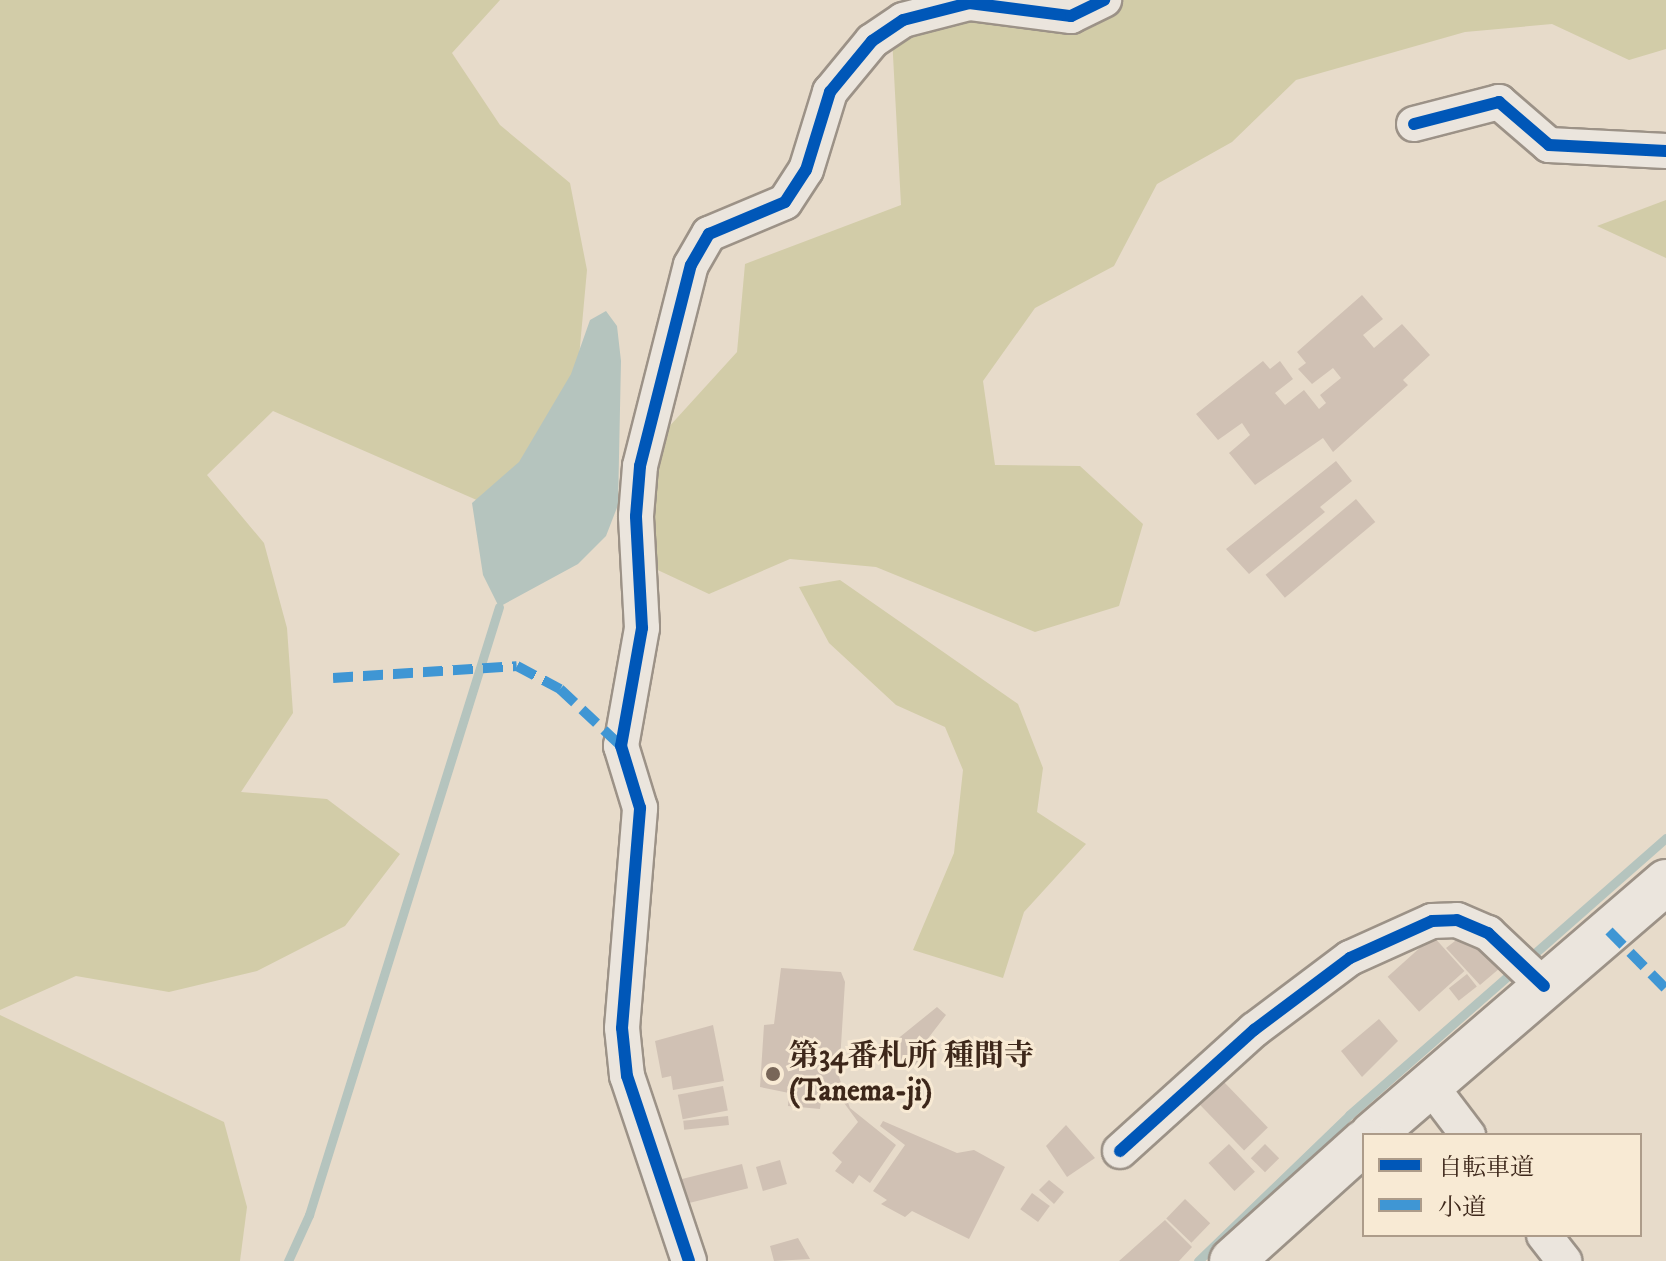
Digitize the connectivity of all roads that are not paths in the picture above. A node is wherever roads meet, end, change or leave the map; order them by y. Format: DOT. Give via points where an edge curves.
graph roads {
  1 [pos="1104,0"];
  2 [pos="1414,124"];
  3 [pos="1666,151"];
  4 [pos="1666,882"];
  5 [pos="1533,976"];
  6 [pos="1430,1085"];
  7 [pos="1374,1133"];
  8 [pos="1466,1133"];
  9 [pos="1362,1144"];
  10 [pos="1120,1151"];
  11 [pos="1546,1237"];
  12 [pos="689,1261"];
  13 [pos="1232,1261"];
  14 [pos="1564,1261"];
  1 -- 12 [label="street" via="1071,16 969,3 942,6 893,27 872,41 830,92 806,170 785,202 709,234 691,265 640,466 636,516 642,628 621,746 640,808 622,1028 627,1076"];
  2 -- 3 [label="street" via="1499,102 1549,145"];
  4 -- 5 [label="main road"];
  5 -- 6 [label="main road"];
  5 -- 10 [label="street" via="1488,933 1457,920 1432,921 1350,958 1254,1030"];
  6 -- 7 [label="main road"];
  6 -- 8 [label="street"];
  9 -- 13 [label="main road"];
  11 -- 14 [label="street"];
}
